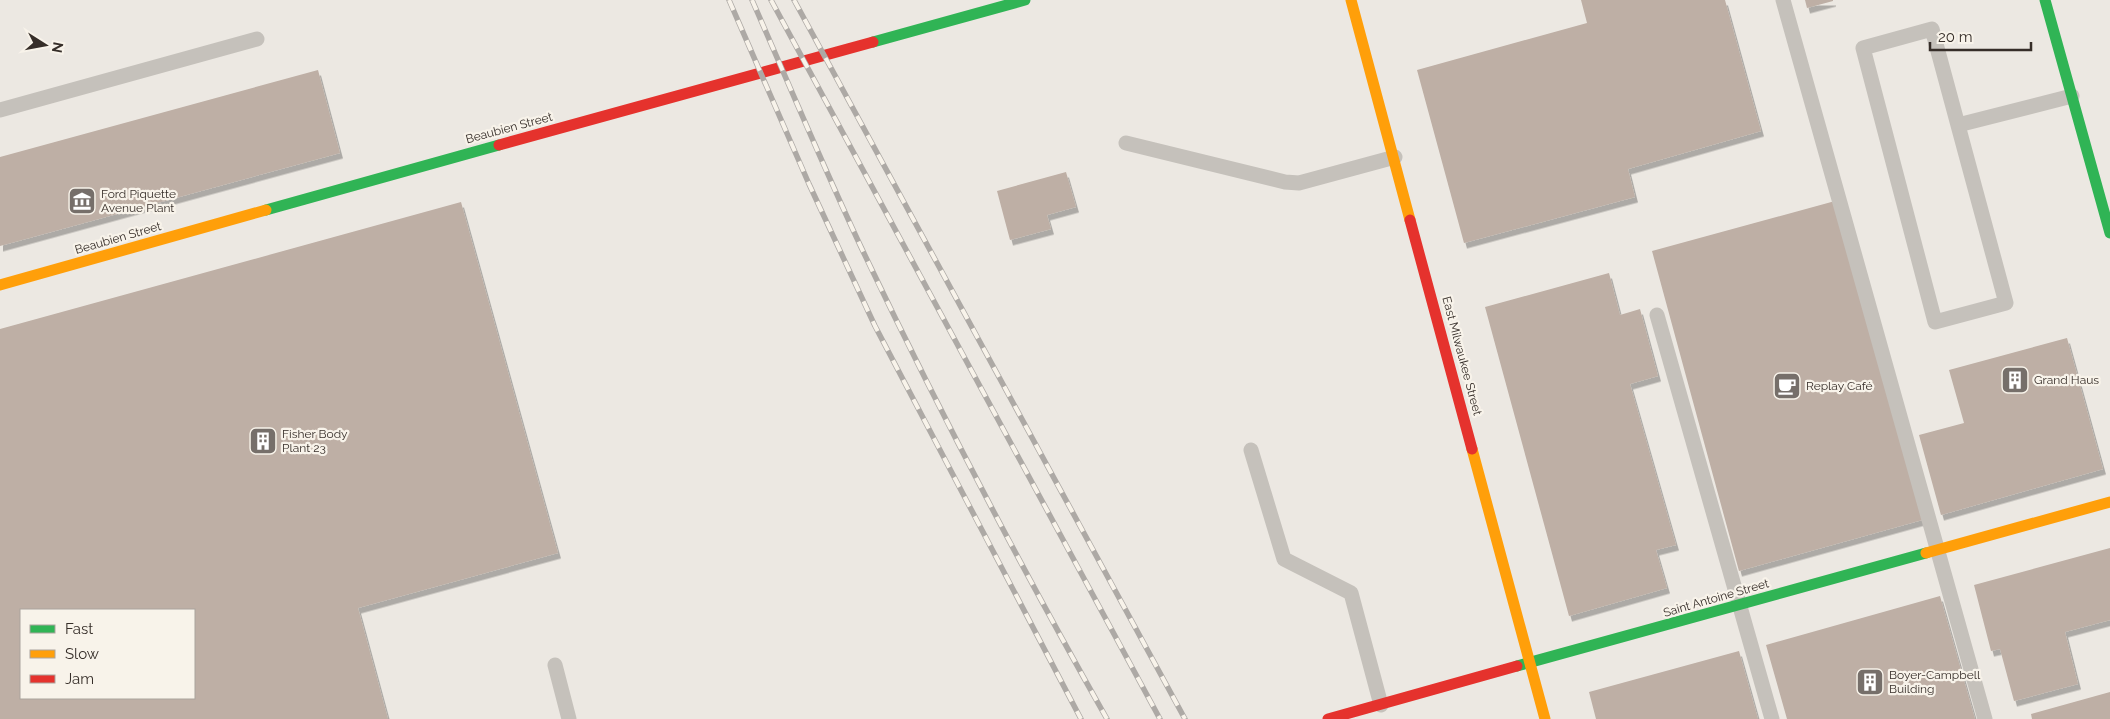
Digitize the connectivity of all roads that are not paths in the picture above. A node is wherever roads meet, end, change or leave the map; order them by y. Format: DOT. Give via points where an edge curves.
graph roads {
  1 [pos="1025,0"];
  2 [pos="1352,0"];
  3 [pos="1783,0"];
  4 [pos="2045,0"];
  5 [pos="257,39"];
  6 [pos="2072,96"];
  7 [pos="0,110"];
  8 [pos="1958,125"];
  9 [pos="1126,143"];
  10 [pos="1395,157"];
  11 [pos="2110,233"];
  12 [pos="0,285"];
  13 [pos="1657,315"];
  14 [pos="1251,450"];
  15 [pos="2110,502"];
  16 [pos="1938,550"];
  17 [pos="1740,605"];
  18 [pos="1530,664"];
  19 [pos="554,665"];
  20 [pos="1380,705"];
  21 [pos="569,719"];
  22 [pos="1328,719"];
  23 [pos="1545,719"];
  24 [pos="1772,719"];
  25 [pos="1985,719"];
  1 -- 12 [label="street, Beaubien Street"];
  2 -- 10 [label="street, East Milwaukee Street"];
  3 -- 16 [label="lane"];
  4 -- 6 [label="street"];
  5 -- 7 [label="lane"];
  6 -- 8 [label="lane"];
  6 -- 11 [label="street"];
  8 -- 8 [label="lane" via="1932,29 1863,48 1935,322 2006,303"];
  9 -- 10 [label="lane" via="1299,183"];
  10 -- 18 [label="street, East Milwaukee Street"];
  13 -- 17 [label="lane"];
  14 -- 20 [label="lane" via="1284,559 1351,593"];
  15 -- 16 [label="street, Saint Antoine Street"];
  16 -- 17 [label="street, Saint Antoine Street"];
  16 -- 25 [label="lane"];
  17 -- 18 [label="street, Saint Antoine Street"];
  17 -- 24 [label="lane"];
  18 -- 20 [label="street, Saint Antoine Street"];
  18 -- 23 [label="street, East Milwaukee Street"];
  19 -- 21 [label="lane"];
  20 -- 22 [label="street, Saint Antoine Street"];
}
